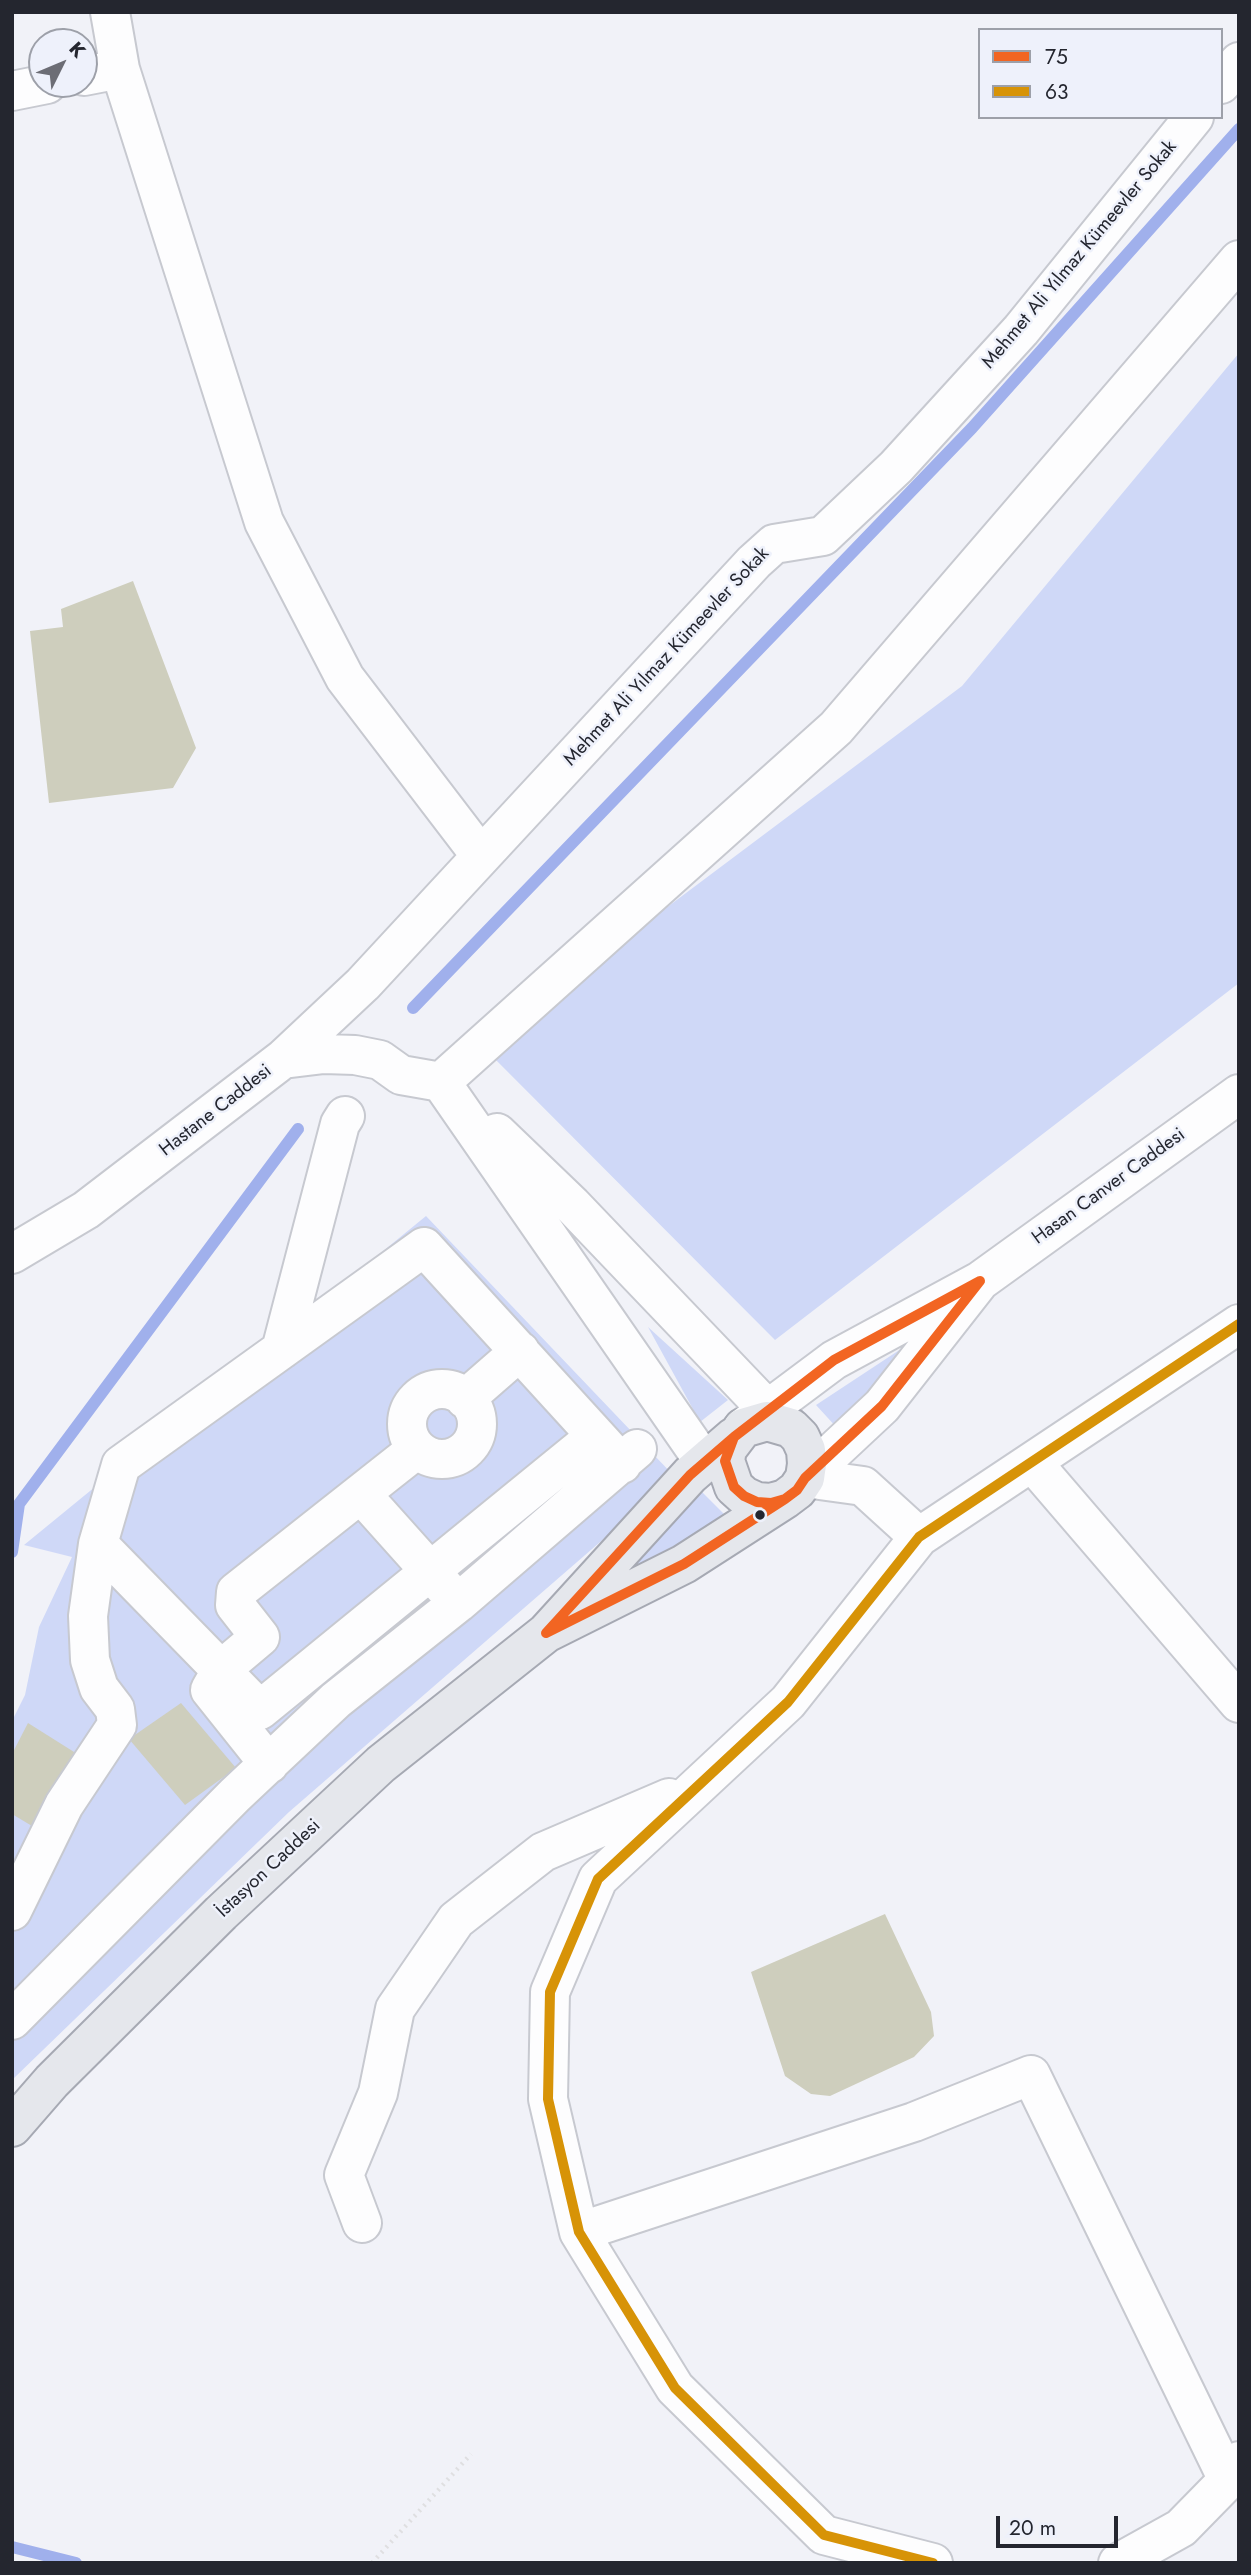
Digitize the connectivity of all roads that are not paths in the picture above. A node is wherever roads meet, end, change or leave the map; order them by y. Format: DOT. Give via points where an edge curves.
graph roads {
  1 [pos="110,12"];
  2 [pos="1239,62"];
  3 [pos="102,73"];
  4 [pos="1223,81"];
  5 [pos="1192,119"];
  6 [pos="1239,260"];
  7 [pos="481,856"];
  8 [pos="282,1059"];
  9 [pos="441,1082"];
  10 [pos="1239,1094"];
  11 [pos="345,1116"];
  12 [pos="12,1254"];
  13 [pos="980,1280"];
  14 [pos="1239,1324"];
  15 [pos="281,1350"];
  16 [pos="520,1351"];
  17 [pos="748,1425"];
  18 [pos="596,1436"];
  19 [pos="1032,1462"];
  20 [pos="705,1463"];
  21 [pos="795,1489"];
  22 [pos="361,1494"];
  23 [pos="919,1537"];
  24 [pos="98,1544"];
  25 [pos="430,1571"];
  26 [pos="458,1603"];
  27 [pos="546,1633"];
  28 [pos="222,1669"];
  29 [pos="1239,1703"];
  30 [pos="269,1764"];
  31 [pos="700,1784"];
  32 [pos="12,1911"];
  33 [pos="12,2020"];
  34 [pos="12,2127"];
  35 [pos="362,2223"];
  36 [pos="579,2232"];
  37 [pos="1234,2470"];
  38 [pos="933,2563"];
  39 [pos="1118,2563"];
  1 -- 3 [label="street"];
  2 -- 4 [label="street"];
  3 -- 7 [label="street" via="264,522 345,678"];
  5 -- 7 [label="street, Mehmet Ali Yılmaz Kümeevler Sokak" via="1021,330 896,467 823,536 792,538 764,553"];
  6 -- 9 [label="street" via="836,728"];
  7 -- 8 [label="street, Mehmet Ali Yılmaz Kümeevler Sokak" via="363,984"];
  8 -- 9 [label="street, Hastane Caddesi" via="355,1055 380,1060 401,1075"];
  8 -- 12 [label="street, Hastane Caddesi" via="86,1210"];
  9 -- 17 [label="street" via="572,1205"];
  9 -- 20 [label="street"];
  10 -- 13 [label="street, Hasan Canver Caddesi"];
  11 -- 15 [label="street"];
  13 -- 17 [label="street, Hasan Canver Caddesi" via="834,1360"];
  13 -- 21 [label="street, Hasan Canver Caddesi" via="882,1406"];
  14 -- 19 [label="street"];
  15 -- 16 [label="street" via="424,1247"];
  15 -- 24 [label="street" via="121,1465"];
  16 -- 18 [label="street"];
  16 -- 22 [label="street" via="465,1399 473,1408 476,1432 464,1451 442,1460 417,1449"];
  17 -- 20 [label="main road, İstasyon Caddesi"];
  17 -- 21 [label="main road" via="767,1421 791,1428 806,1450"];
  17 -- 21 [label="main road" via="725,1461 734,1487 757,1502 771,1503"];
  18 -- 25 [label="street"];
  18 -- 26 [label="street" via="630,1456"];
  19 -- 23 [label="street"];
  19 -- 29 [label="street"];
  20 -- 27 [label="main road, İstasyon Caddesi"];
  21 -- 23 [label="street" via="863,1486"];
  21 -- 27 [label="main road, İstasyon Caddesi" via="684,1564"];
  22 -- 25 [label="street"];
  22 -- 28 [label="street" via="236,1592 235,1605 260,1637"];
  23 -- 31 [label="street" via="788,1702"];
  24 -- 28 [label="street"];
  24 -- 32 [label="street" via="88,1616 90,1660 117,1725 64,1805"];
  25 -- 26 [label="street"];
  25 -- 28 [label="street" via="260,1710"];
  26 -- 30 [label="street" via="336,1700"];
  27 -- 34 [label="main road, İstasyon Caddesi" via="381,1764 221,1913 52,2081"];
  28 -- 30 [label="street" via="210,1690"];
  30 -- 33 [label="street"];
  31 -- 35 [label="street" via="543,1852 456,1920 395,2009 378,2093 344,2175"];
  31 -- 36 [label="street" via="598,1879 550,1992 548,2099"];
  36 -- 37 [label="street" via="914,2122 1031,2075"];
  36 -- 38 [label="street" via="675,2388 824,2535"];
  37 -- 39 [label="street" via="1181,2528"];
}
